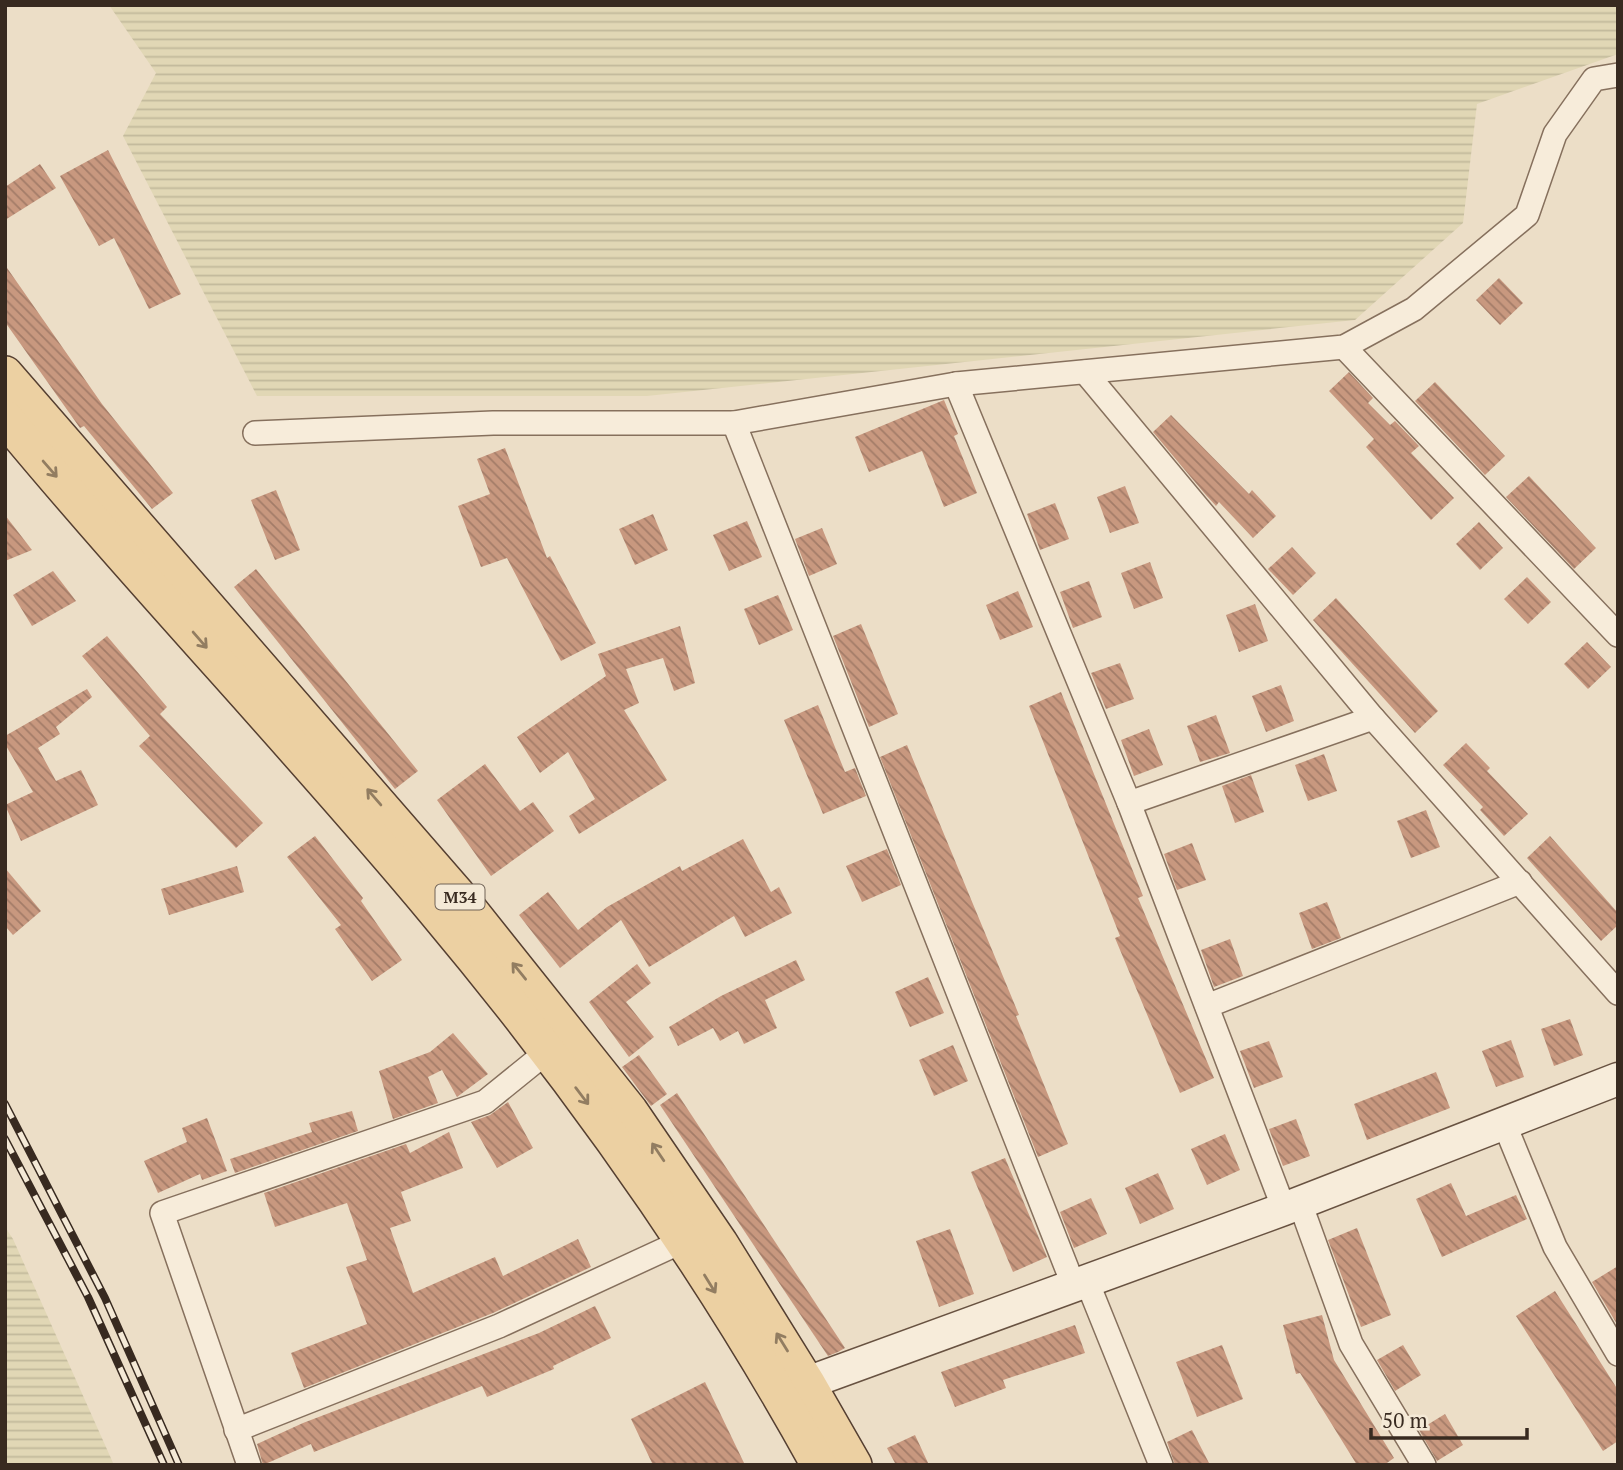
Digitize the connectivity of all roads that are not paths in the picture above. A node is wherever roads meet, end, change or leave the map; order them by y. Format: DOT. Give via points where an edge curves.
graph roads {
  1 [pos="1618,75"];
  2 [pos="1344,347"];
  3 [pos="1085,372"];
  4 [pos="5,374"];
  5 [pos="956,384"];
  6 [pos="5,418"];
  7 [pos="734,423"];
  8 [pos="255,433"];
  9 [pos="1618,635"];
  10 [pos="235,658"];
  11 [pos="1373,718"];
  12 [pos="1129,803"];
  13 [pos="1520,882"];
  14 [pos="446,902"];
  15 [pos="1618,993"];
  16 [pos="1208,1006"];
  17 [pos="548,1051"];
  18 [pos="1618,1079"];
  19 [pos="1504,1123"];
  20 [pos="1292,1206"];
  21 [pos="683,1241"];
  22 [pos="1080,1281"];
  23 [pos="1618,1354"];
  24 [pos="807,1383"];
  25 [pos="236,1430"];
  26 [pos="248,1465"];
  27 [pos="819,1465"];
  28 [pos="854,1465"];
  29 [pos="1161,1465"];
  30 [pos="1424,1465"];
  1 -- 2 [label="street" via="1594,79 1555,134 1527,215 1414,309"];
  2 -- 3 [label="street"];
  2 -- 9 [label="street"];
  3 -- 5 [label="street"];
  3 -- 11 [label="street"];
  4 -- 10 [label="main road, M34"];
  5 -- 7 [label="street"];
  5 -- 12 [label="street"];
  6 -- 10 [label="main road, M34, one-way"];
  7 -- 8 [label="street" via="493,423"];
  7 -- 22 [label="street"];
  10 -- 14 [label="main road, M34"];
  11 -- 12 [label="street"];
  11 -- 13 [label="street"];
  12 -- 16 [label="street"];
  13 -- 15 [label="street"];
  13 -- 16 [label="street"];
  14 -- 17 [label="main road, M34"];
  24 -- 14 [label="main road, M34, one-way" via="720,1243 629,1111"];
  16 -- 20 [label="street"];
  17 -- 21 [label="main road, M34, one-way" via="613,1136"];
  17 -- 25 [label="street" via="485,1102 162,1213"];
  18 -- 19 [label="street"];
  19 -- 20 [label="street"];
  19 -- 23 [label="street" via="1555,1247"];
  20 -- 22 [label="street"];
  20 -- 30 [label="street" via="1351,1344"];
  21 -- 25 [label="street" via="499,1326"];
  21 -- 27 [label="main road, M34, one-way"];
  22 -- 24 [label="street"];
  22 -- 29 [label="street"];
  24 -- 28 [label="main road, M34"];
  25 -- 26 [label="street"];
}
